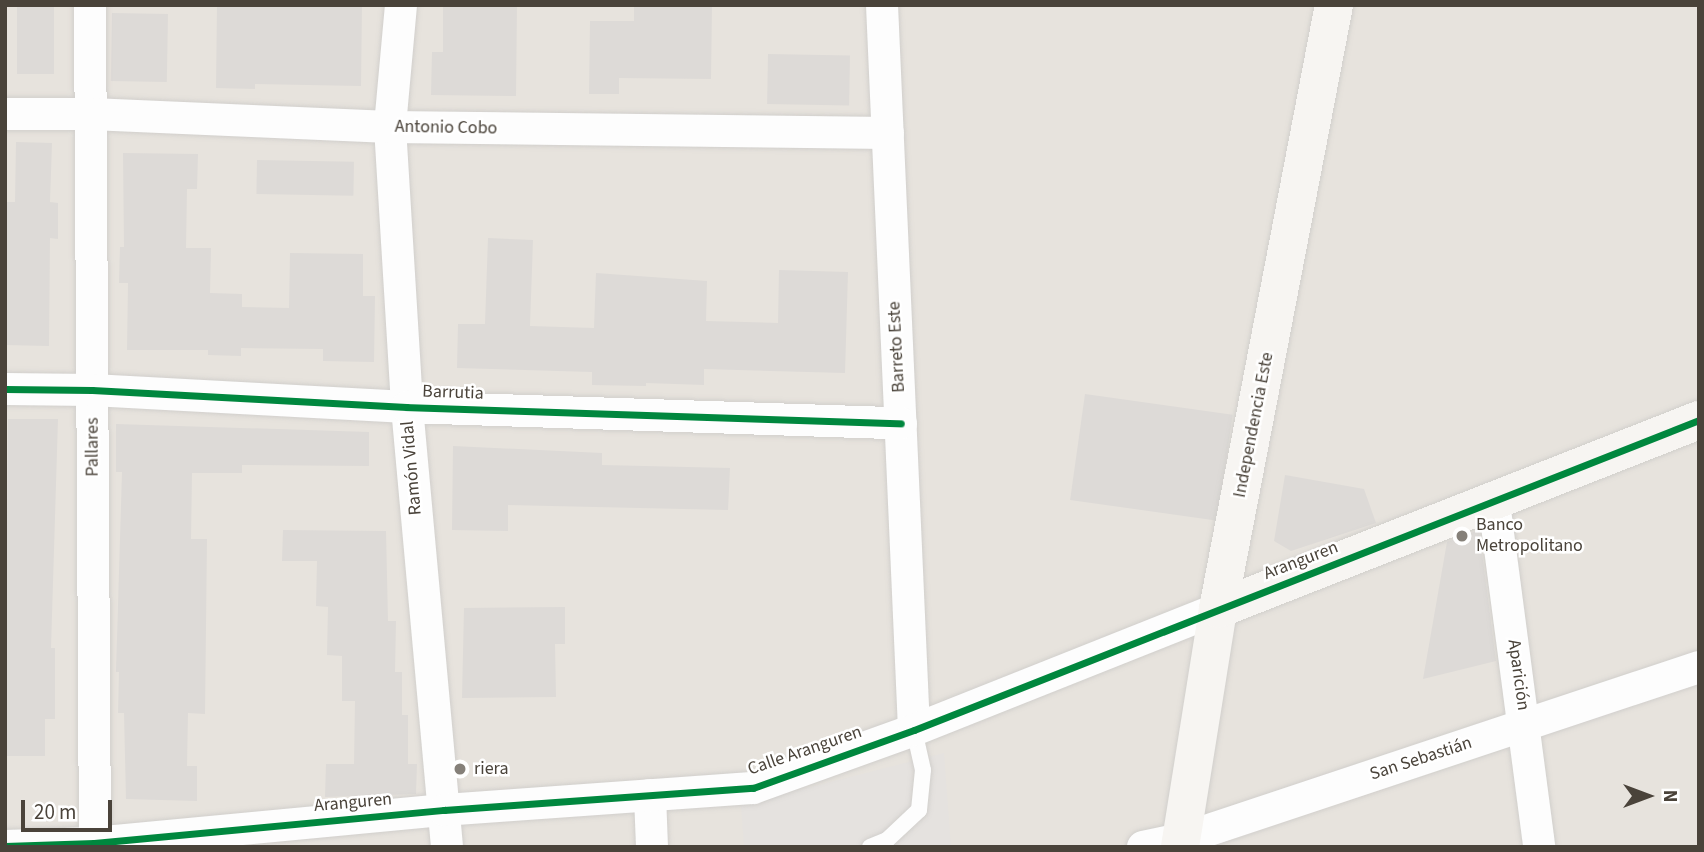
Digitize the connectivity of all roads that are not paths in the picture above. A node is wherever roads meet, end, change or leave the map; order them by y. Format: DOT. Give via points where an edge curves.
graph roads {
  1 [pos="90,5"];
  2 [pos="401,5"];
  3 [pos="882,5"];
  4 [pos="1334,5"];
  5 [pos="5,114"];
  6 [pos="91,114"];
  7 [pos="390,127"];
  8 [pos="888,133"];
  9 [pos="5,389"];
  10 [pos="92,390"];
  11 [pos="407,407"];
  12 [pos="1699,420"];
  13 [pos="901,423"];
  14 [pos="1494,503"];
  15 [pos="1218,609"];
  16 [pos="1699,667"];
  17 [pos="1525,725"];
  18 [pos="914,730"];
  19 [pos="704,791"];
  20 [pos="650,795"];
  21 [pos="444,810"];
  22 [pos="1181,843"];
  23 [pos="94,845"];
  24 [pos="5,846"];
  25 [pos="447,847"];
  26 [pos="652,847"];
  27 [pos="870,847"];
  28 [pos="1143,847"];
  29 [pos="1539,847"];
  1 -- 6 [label="street, Pallares"];
  2 -- 7 [label="street, Ramón Vidal"];
  3 -- 8 [label="street, Barreto Este"];
  4 -- 15 [label="main road, Independencia Este"];
  5 -- 6 [label="street, Antonio Cobo"];
  6 -- 7 [label="street, Antonio Cobo"];
  6 -- 10 [label="street, Pallares"];
  7 -- 8 [label="street, Antonio Cobo"];
  7 -- 11 [label="street, Ramón Vidal"];
  8 -- 13 [label="street, Barreto Este"];
  9 -- 10 [label="street, Barrutia"];
  10 -- 11 [label="street, Barrutia"];
  10 -- 23 [label="street, Pallares"];
  11 -- 13 [label="street, Barrutia"];
  11 -- 21 [label="street, Ramón Vidal"];
  12 -- 14 [label="main road, Aranguren"];
  13 -- 18 [label="street, Barreto Este"];
  14 -- 15 [label="main road, Aranguren"];
  14 -- 17 [label="street, Aparición"];
  15 -- 18 [label="street, Aranguren"];
  15 -- 22 [label="main road, Independencia Este"];
  16 -- 17 [label="street, San Sebastián"];
  17 -- 22 [label="street, San Sebastián"];
  17 -- 29 [label="street, Aparición"];
  18 -- 19 [label="street, Calle Aranguren" via="753,788"];
  18 -- 27 [label="lane" via="923,769 919,810 887,840"];
  19 -- 20 [label="street, Aranguren"];
  20 -- 21 [label="street, Aranguren"];
  20 -- 26 [label="street"];
  21 -- 23 [label="street, Aranguren"];
  21 -- 25 [label="street, Ramón Vidal"];
  22 -- 28 [label="street, San Sebastián"];
  23 -- 24 [label="street, Aranguren"];
}
